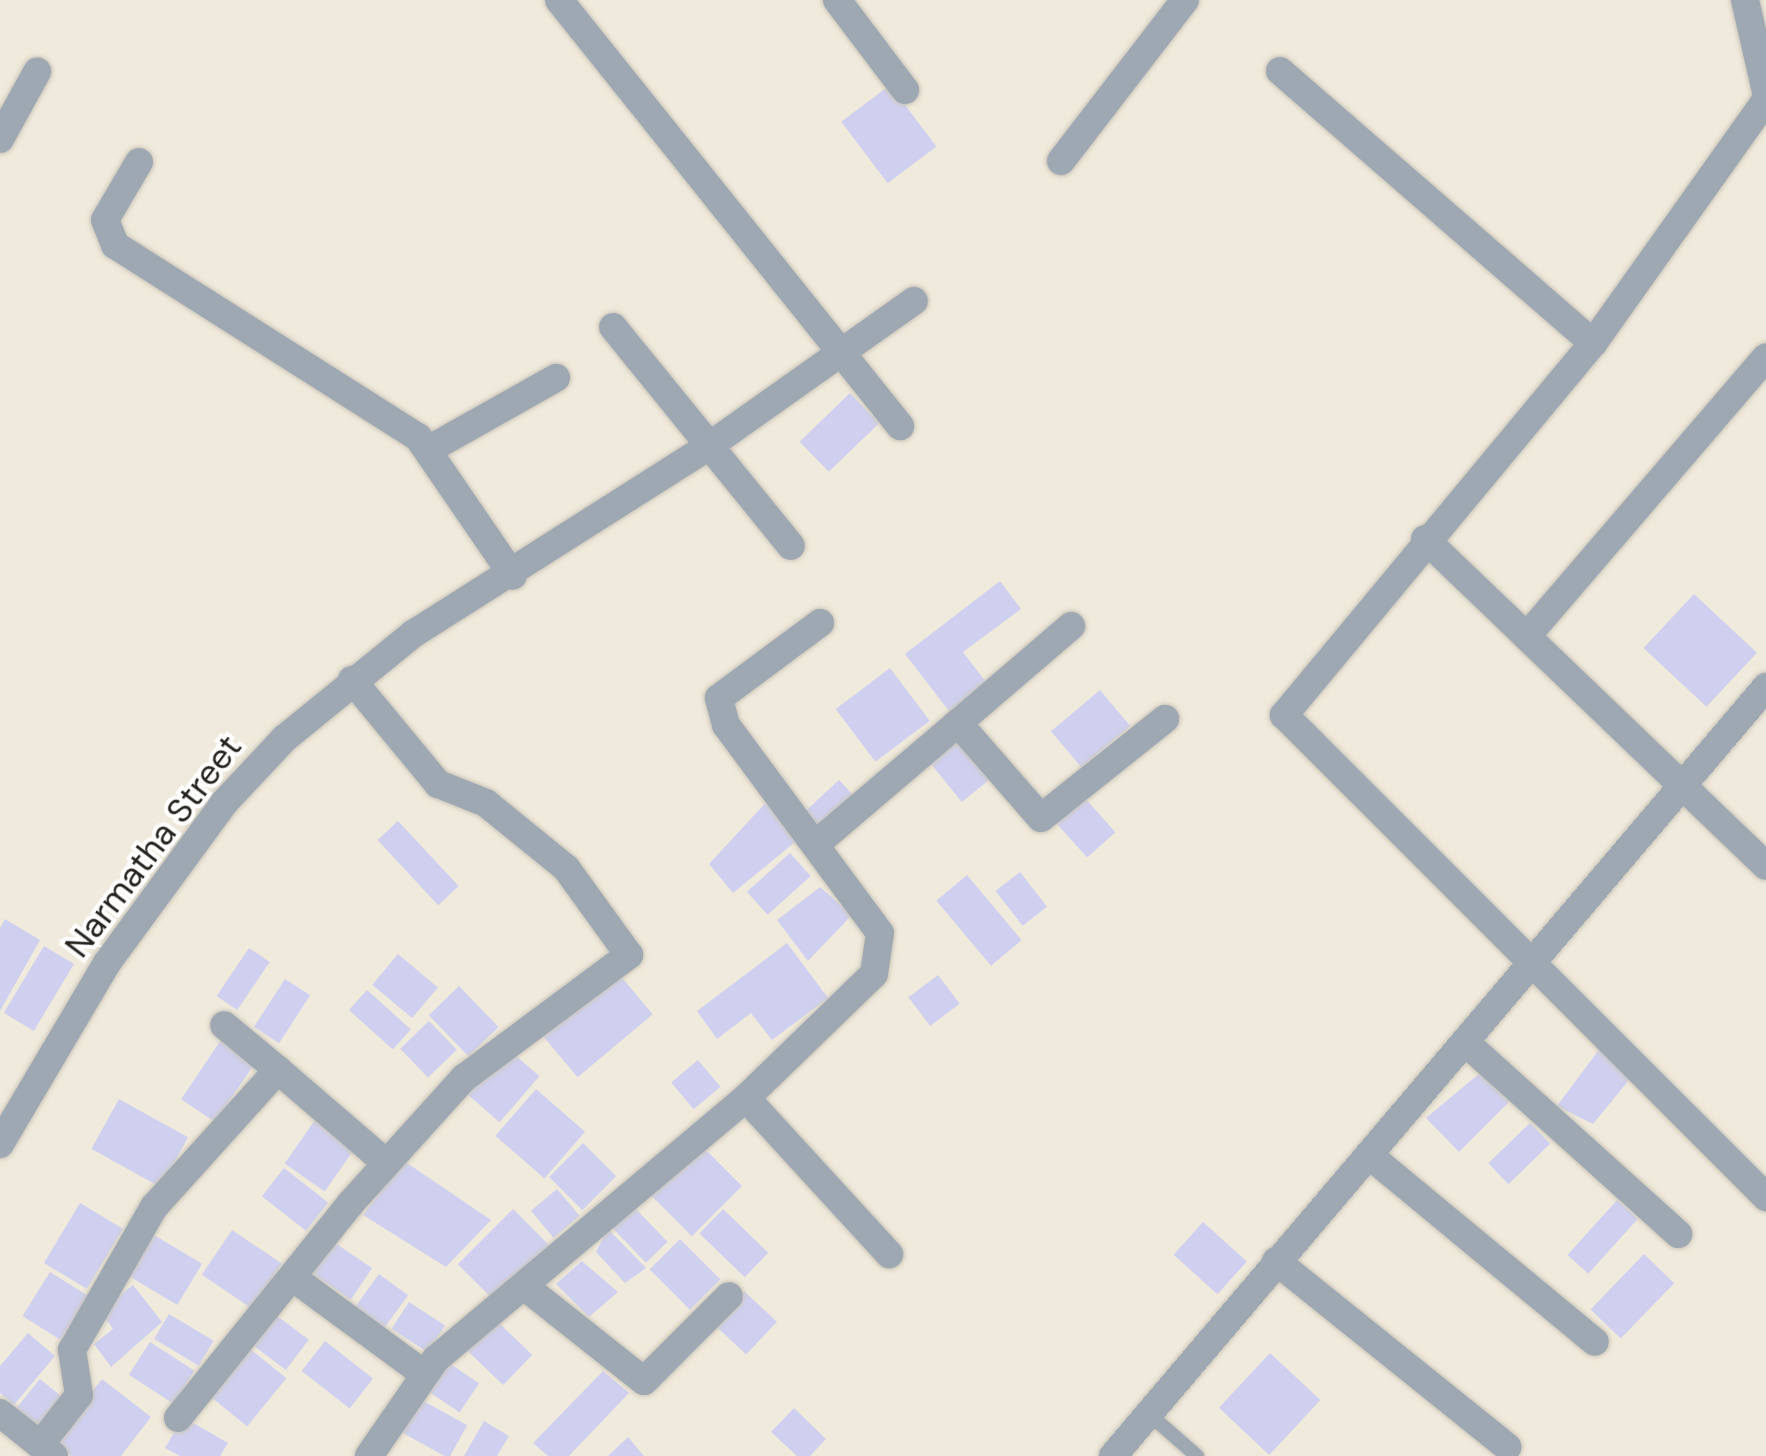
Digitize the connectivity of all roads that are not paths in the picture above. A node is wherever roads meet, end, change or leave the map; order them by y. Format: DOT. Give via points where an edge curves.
graph roads {
  1 [pos="559,0"];
  2 [pos="837,0"];
  3 [pos="1185,0"];
  4 [pos="1745,0"];
  5 [pos="1280,71"];
  6 [pos="37,72"];
  7 [pos="905,90"];
  8 [pos="1766,92"];
  9 [pos="1766,100"];
  10 [pos="0,139"];
  11 [pos="1061,161"];
  12 [pos="139,162"];
  13 [pos="914,300"];
  14 [pos="613,327"];
  15 [pos="1593,343"];
  16 [pos="840,356"];
  17 [pos="1766,357"];
  18 [pos="556,378"];
  19 [pos="900,426"];
  20 [pos="709,446"];
  21 [pos="428,450"];
  22 [pos="1426,539"];
  23 [pos="791,546"];
  24 [pos="513,576"];
  25 [pos="820,623"];
  26 [pos="1072,626"];
  27 [pos="1527,636"];
  28 [pos="352,680"];
  29 [pos="1766,688"];
  30 [pos="1165,719"];
  31 [pos="958,724"];
  32 [pos="1681,780"];
  33 [pos="817,844"];
  34 [pos="1766,866"];
  35 [pos="1533,959"];
  36 [pos="224,1025"];
  37 [pos="1465,1042"];
  38 [pos="278,1070"];
  39 [pos="746,1098"];
  40 [pos="0,1144"];
  41 [pos="1369,1156"];
  42 [pos="386,1164"];
  43 [pos="1766,1197"];
  44 [pos="1678,1234"];
  45 [pos="889,1254"];
  46 [pos="1276,1261"];
  47 [pos="292,1276"];
  48 [pos="524,1286"];
  49 [pos="729,1296"];
  50 [pos="1595,1342"];
  51 [pos="424,1374"];
  52 [pos="0,1413"];
  53 [pos="1149,1414"];
  54 [pos="178,1418"];
  55 [pos="1507,1447"];
  56 [pos="47,1450"];
  57 [pos="369,1456"];
  58 [pos="1113,1456"];
  59 [pos="1197,1456"];
  1 -- 16 [label="street"];
  2 -- 7 [label="street"];
  3 -- 11 [label="street"];
  4 -- 8 [label="street"];
  5 -- 15 [label="street"];
  6 -- 10 [label="street"];
  9 -- 15 [label="street"];
  12 -- 21 [label="street" via="105,220 114,244"];
  13 -- 16 [label="street, Narmatha Street"];
  14 -- 20 [label="street"];
  15 -- 22 [label="street"];
  16 -- 19 [label="street"];
  16 -- 20 [label="street, Narmatha Street"];
  17 -- 27 [label="street"];
  18 -- 21 [label="street"];
  20 -- 23 [label="street"];
  20 -- 24 [label="street, Narmatha Street"];
  21 -- 24 [label="street"];
  22 -- 27 [label="street"];
  22 -- 35 [label="street" via="1284,715"];
  24 -- 28 [label="street, Narmatha Street" via="412,634"];
  25 -- 33 [label="street" via="719,698 726,725"];
  26 -- 31 [label="street"];
  27 -- 32 [label="street"];
  28 -- 40 [label="street, Narmatha Street" via="224,802 107,962"];
  28 -- 42 [label="street" via="438,784 486,803 566,868 629,954 464,1078"];
  29 -- 32 [label="street"];
  30 -- 31 [label="street" via="1041,818"];
  31 -- 33 [label="street"];
  32 -- 34 [label="street"];
  32 -- 35 [label="street"];
  33 -- 39 [label="street" via="880,933 882,955 874,974"];
  35 -- 37 [label="street"];
  35 -- 43 [label="street"];
  36 -- 38 [label="street"];
  37 -- 41 [label="street"];
  37 -- 44 [label="street"];
  38 -- 42 [label="street"];
  38 -- 56 [label="street" via="154,1207 72,1350 79,1395"];
  39 -- 45 [label="street"];
  39 -- 48 [label="street"];
  41 -- 46 [label="street"];
  41 -- 50 [label="street"];
  42 -- 47 [label="street"];
  46 -- 53 [label="street"];
  46 -- 55 [label="street"];
  47 -- 51 [label="street"];
  47 -- 54 [label="street"];
  48 -- 49 [label="street" via="644,1381"];
  48 -- 51 [label="street"];
  51 -- 57 [label="street"];
  52 -- 56 [label="street"];
  53 -- 58 [label="street"];
  53 -- 59 [label="lane"];
}
